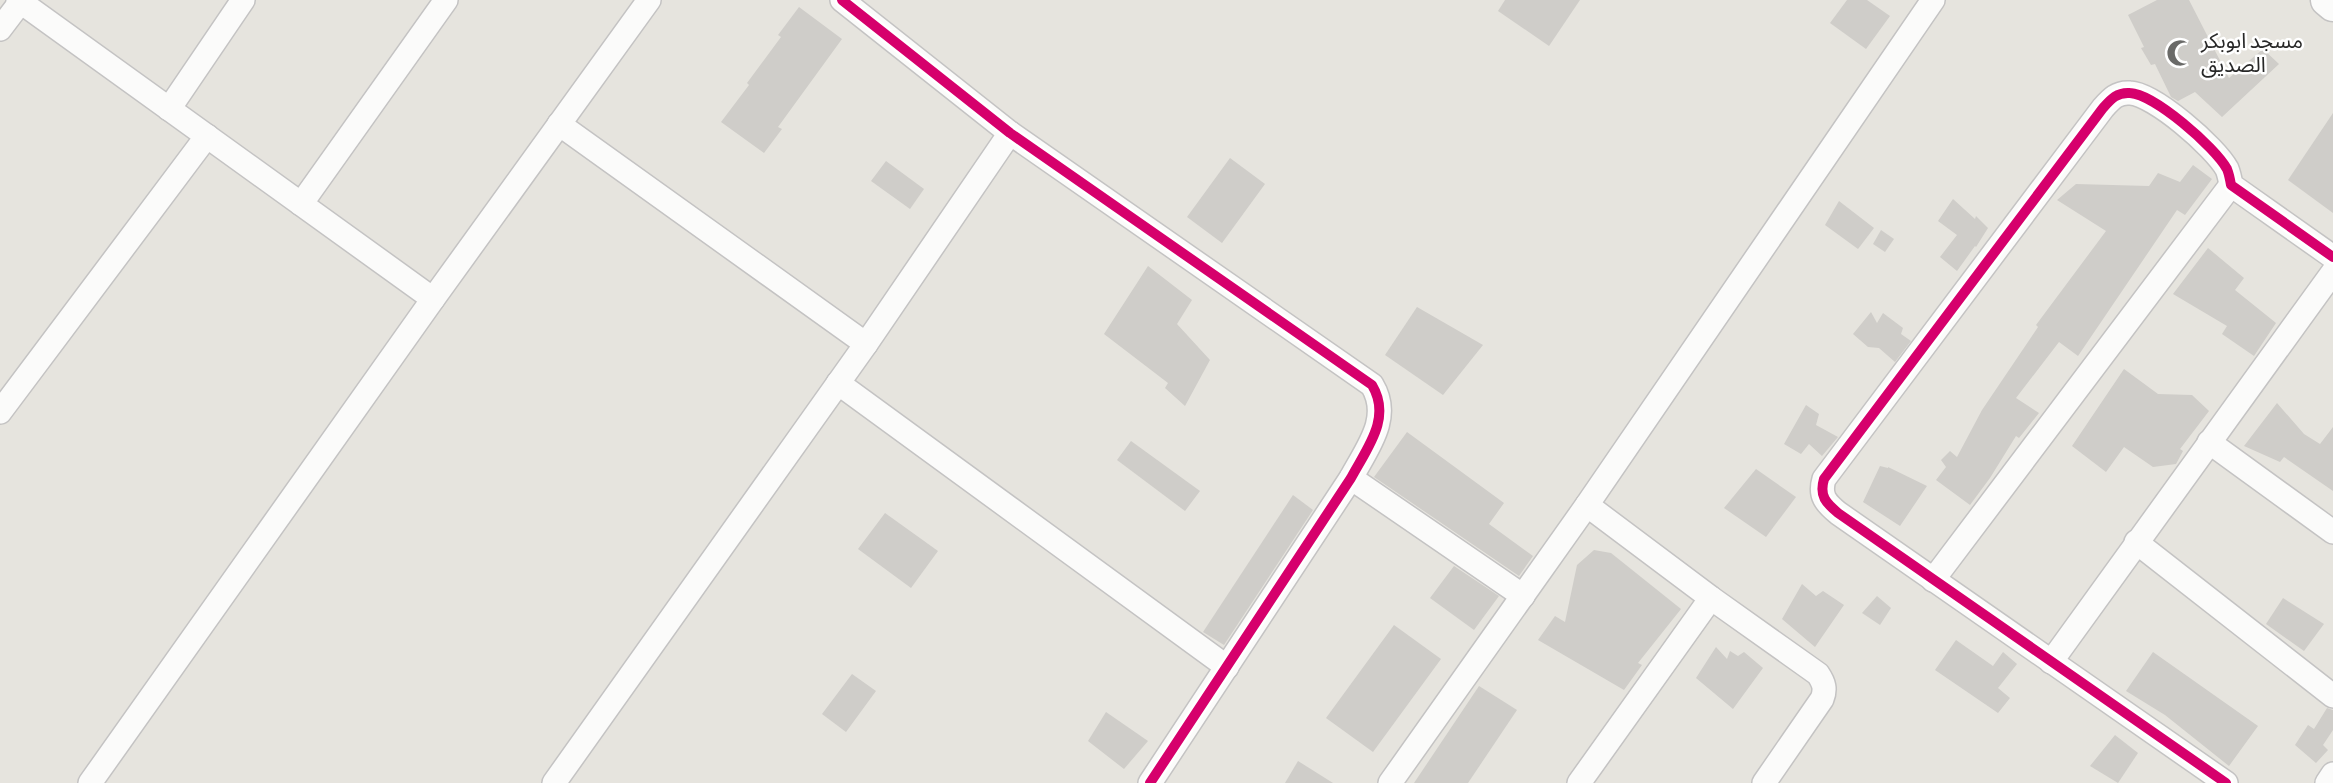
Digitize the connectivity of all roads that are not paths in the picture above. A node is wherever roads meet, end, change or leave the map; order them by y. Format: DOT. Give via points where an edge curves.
graph roads {
  1 [pos="243,0"];
  2 [pos="446,0"];
  3 [pos="649,0"];
  4 [pos="842,0"];
  5 [pos="1933,0"];
  6 [pos="2327,0"];
  7 [pos="20,1"];
  8 [pos="2333,5"];
  9 [pos="0,29"];
  10 [pos="169,109"];
  11 [pos="559,124"];
  12 [pos="1010,133"];
  13 [pos="207,136"];
  14 [pos="2231,185"];
  15 [pos="301,204"];
  16 [pos="2333,257"];
  17 [pos="2333,272"];
  18 [pos="433,299"];
  19 [pos="866,344"];
  20 [pos="838,383"];
  21 [pos="0,412"];
  22 [pos="2209,442"];
  23 [pos="1351,478"];
  24 [pos="1587,505"];
  25 [pos="2333,532"];
  26 [pos="2136,542"];
  27 [pos="1933,580"];
  28 [pos="1523,596"];
  29 [pos="1711,598"];
  30 [pos="2051,662"];
  31 [pos="1227,667"];
  32 [pos="2333,696"];
  33 [pos="2333,774"];
  34 [pos="90,783"];
  35 [pos="554,783"];
  36 [pos="1150,783"];
  37 [pos="1390,783"];
  38 [pos="1579,783"];
  39 [pos="1764,783"];
  40 [pos="2226,783"];
  41 [pos="2327,783"];
  1 -- 10 [label="street"];
  2 -- 15 [label="street"];
  3 -- 11 [label="street"];
  4 -- 12 [label="street"];
  5 -- 24 [label="street"];
  6 -- 8 [label="main road"];
  7 -- 9 [label="street"];
  7 -- 10 [label="street"];
  10 -- 13 [label="street"];
  11 -- 18 [label="street"];
  11 -- 19 [label="street"];
  12 -- 19 [label="street"];
  12 -- 23 [label="street" via="1372,386 1379,397 1379,424"];
  13 -- 15 [label="street"];
  13 -- 21 [label="street"];
  14 -- 16 [label="street"];
  14 -- 27 [label="street"];
  14 -- 27 [label="street" via="2227,169 2193,132 2161,107 2132,93 2111,99 2070,152 1824,479 1822,493 1828,504"];
  15 -- 18 [label="street"];
  17 -- 22 [label="street"];
  18 -- 34 [label="street"];
  19 -- 20 [label="street"];
  20 -- 31 [label="street"];
  20 -- 35 [label="street"];
  22 -- 25 [label="street"];
  22 -- 26 [label="street"];
  23 -- 28 [label="street"];
  23 -- 31 [label="street"];
  24 -- 28 [label="street"];
  24 -- 29 [label="street"];
  26 -- 30 [label="street"];
  26 -- 32 [label="street"];
  27 -- 30 [label="street"];
  28 -- 37 [label="street"];
  29 -- 38 [label="street"];
  29 -- 39 [label="street" via="1818,674 1824,685 1822,699"];
  30 -- 40 [label="street"];
  31 -- 36 [label="street"];
  33 -- 41 [label="street"];
}
